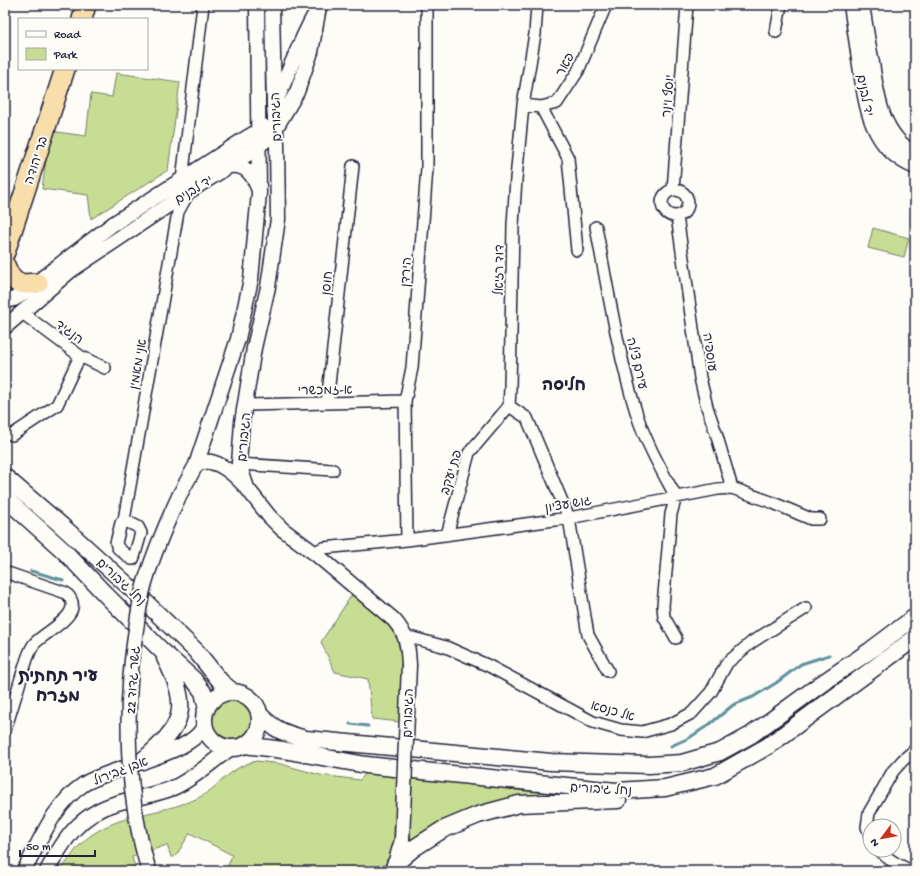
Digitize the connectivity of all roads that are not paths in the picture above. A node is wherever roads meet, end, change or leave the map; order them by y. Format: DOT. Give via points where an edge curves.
graph roads {
  1 [pos="86,5"];
  2 [pos="203,5"];
  3 [pos="257,5"];
  4 [pos="272,5"];
  5 [pos="427,5"];
  6 [pos="537,5"];
  7 [pos="606,5"];
  8 [pos="687,5"];
  9 [pos="781,5"];
  10 [pos="851,5"];
  11 [pos="862,5"];
  12 [pos="320,6"];
  13 [pos="82,18"];
  14 [pos="776,32"];
  15 [pos="65,70"];
  16 [pos="274,105"];
  17 [pos="523,105"];
  18 [pos="541,107"];
  19 [pos="275,130"];
  20 [pos="258,131"];
  21 [pos="258,147"];
  22 [pos="915,154"];
  23 [pos="230,166"];
  24 [pos="353,166"];
  25 [pos="915,167"];
  26 [pos="186,185"];
  27 [pos="673,190"];
  28 [pos="259,193"];
  29 [pos="172,209"];
  30 [pos="677,216"];
  31 [pos="596,227"];
  32 [pos="577,250"];
  33 [pos="5,252"];
  34 [pos="5,266"];
  35 [pos="38,283"];
  36 [pos="5,301"];
  37 [pos="21,312"];
  38 [pos="5,327"];
  39 [pos="80,356"];
  40 [pos="105,368"];
  41 [pos="405,401"];
  42 [pos="327,403"];
  43 [pos="246,405"];
  44 [pos="509,406"];
  45 [pos="12,435"];
  46 [pos="239,464"];
  47 [pos="196,465"];
  48 [pos="333,470"];
  49 [pos="5,477"];
  50 [pos="247,488"];
  51 [pos="732,488"];
  52 [pos="180,494"];
  53 [pos="676,497"];
  54 [pos="5,498"];
  55 [pos="569,518"];
  56 [pos="820,519"];
  57 [pos="124,520"];
  58 [pos="447,535"];
  59 [pos="407,540"];
  60 [pos="317,555"];
  61 [pos="5,572"];
  62 [pos="806,608"];
  63 [pos="915,617"];
  64 [pos="406,638"];
  65 [pos="676,638"];
  66 [pos="915,638"];
  67 [pos="161,650"];
  68 [pos="608,671"];
  69 [pos="233,692"];
  70 [pos="207,708"];
  71 [pos="259,714"];
  72 [pos="204,725"];
  73 [pos="5,731"];
  74 [pos="238,747"];
  75 [pos="915,750"];
  76 [pos="142,761"];
  77 [pos="703,779"];
  78 [pos="868,818"];
  79 [pos="888,858"];
  80 [pos="27,868"];
  81 [pos="393,868"];
  82 [pos="47,871"];
  83 [pos="149,871"];
  84 [pos="912,871"];
  1 -- 13 [label="highway"];
  2 -- 26 [label="street"];
  3 -- 20 [label="street, הגיבורים"];
  4 -- 16 [label="street, הגיבורים"];
  5 -- 41 [label="street, הירדן" via="427,168 412,368"];
  6 -- 17 [label="street, דוד רזיאל" via="535,34"];
  7 -- 18 [label="street, פאר" via="578,71 557,103"];
  8 -- 27 [label="street, יוסף וינר"];
  9 -- 14 [label="street"];
  10 -- 25 [label="street, יד לבנים" via="864,94 874,128 900,160"];
  11 -- 22 [label="street, יד לבנים" via="880,109 892,134"];
  12 -- 16 [label="street, יד לבנים" via="300,44"];
  12 -- 19 [label="street, יד לבנים" via="311,52 297,92"];
  15 -- 33 [label="highway, בר יהודה"];
  16 -- 19 [label="street, הגיבורים"];
  16 -- 20 [label="street, יד לבנים"];
  17 -- 18 [label="street, פאר"];
  17 -- 44 [label="street, דוד רזיאל" via="513,226"];
  18 -- 32 [label="street" via="568,158"];
  19 -- 21 [label="street, יד לבנים"];
  19 -- 43 [label="street, הגיבורים" via="278,219"];
  20 -- 21 [label="street, הגיבורים"];
  20 -- 26 [label="street, יד לבנים"];
  21 -- 23 [label="street, יד לבנים"];
  21 -- 28 [label="street, הגיבורים"];
  23 -- 26 [label="street, יד לבנים"];
  23 -- 28 [label="street" via="240,165 248,171"];
  24 -- 42 [label="street, חוסן"];
  26 -- 29 [label="street, יד לבנים"];
  26 -- 35 [label="street, יד לבנים" via="88,243"];
  27 -- 30 [label="street" via="682,192 688,202 686,210"];
  27 -- 30 [label="street" via="665,194 661,202 667,214"];
  28 -- 47 [label="street, הגיבורים" via="251,279 238,339"];
  29 -- 37 [label="street, יד לבנים" via="70,271"];
  29 -- 57 [label="street, אני מאמין"];
  30 -- 51 [label="street, עוספיה" via="700,378"];
  31 -- 53 [label="street, עירם צילה" via="621,357 638,416"];
  34 -- 35 [label="highway" via="16,283"];
  35 -- 36 [label="street, יד לבנים" via="14,299"];
  37 -- 38 [label="street, יד לבנים"];
  37 -- 39 [label="street, הנגיד"];
  39 -- 40 [label="street, הנגיד"];
  39 -- 45 [label="street" via="57,404"];
  41 -- 42 [label="street, א-זמכשרי"];
  41 -- 59 [label="street, הירדן"];
  42 -- 43 [label="street, א-זמכשרי"];
  43 -- 46 [label="street, הגיבורים"];
  44 -- 55 [label="street" via="527,418"];
  44 -- 58 [label="street, פת יעקב" via="469,453"];
  46 -- 48 [label="street"];
  46 -- 50 [label="street, הגיבורים"];
  47 -- 50 [label="street" via="206,461 220,465"];
  47 -- 52 [label="street, הגיבורים"];
  49 -- 69 [label="main road, נחל גיבורים" via="134,591 196,651 221,682"];
  50 -- 60 [label="street, הגיבורים" via="282,529"];
  51 -- 53 [label="street, גוש עציון"];
  51 -- 56 [label="street, גוש עציון" via="811,519"];
  52 -- 83 [label="street, גשר גדוד 22, bridge" via="146,580 139,612 129,694 133,797"];
  53 -- 55 [label="street, גוש עציון"];
  53 -- 65 [label="street" via="671,514 663,606 664,617"];
  54 -- 67 [label="main road, נחל גיבורים" via="64,551"];
  55 -- 58 [label="street, גוש עציון"];
  55 -- 68 [label="street" via="588,635"];
  58 -- 59 [label="street, גוש עציון"];
  59 -- 60 [label="street, גוש עציון" via="323,548"];
  60 -- 64 [label="street, הגיבורים" via="394,620"];
  61 -- 73 [label="street" via="66,593 72,602 72,609 62,622 38,639 30,650"];
  62 -- 64 [label="street, אל כנסא" via="752,642 727,663 711,692 692,713 671,724 642,732 621,730 593,722 482,663 446,647"];
  63 -- 71 [label="main road, נחל גיבורים" via="751,735 720,752 682,763 649,765 550,762 306,738 283,732"];
  64 -- 81 [label="street, הגיבורים, bridge" via="409,665 402,840"];
  66 -- 77 [label="main road, נחל גיבורים" via="768,746 715,776"];
  67 -- 70 [label="main road, נחל גיבורים" via="199,686"];
  67 -- 76 [label="main road" via="179,688 181,705 178,721 169,735"];
  69 -- 70 [label="main road" via="218,696"];
  69 -- 71 [label="main road" via="248,697 255,704"];
  70 -- 72 [label="main road"];
  71 -- 74 [label="main road" via="256,735 251,741"];
  72 -- 74 [label="main road" via="211,740 220,746"];
  72 -- 76 [label="street, אבן גבירול" via="192,740"];
  74 -- 77 [label="main road, נחל גיבורים" via="284,750 366,765 617,791 665,788"];
  74 -- 82 [label="street" via="177,786 115,804 89,816 70,832"];
  75 -- 78 [label="street" via="893,771"];
  76 -- 80 [label="street, אבן גבירול" via="98,776 73,792 54,815"];
  77 -- 81 [label="main road" via="651,796 624,800 519,804 478,815 442,830 414,848"];
  79 -- 84 [label="street"];
}
